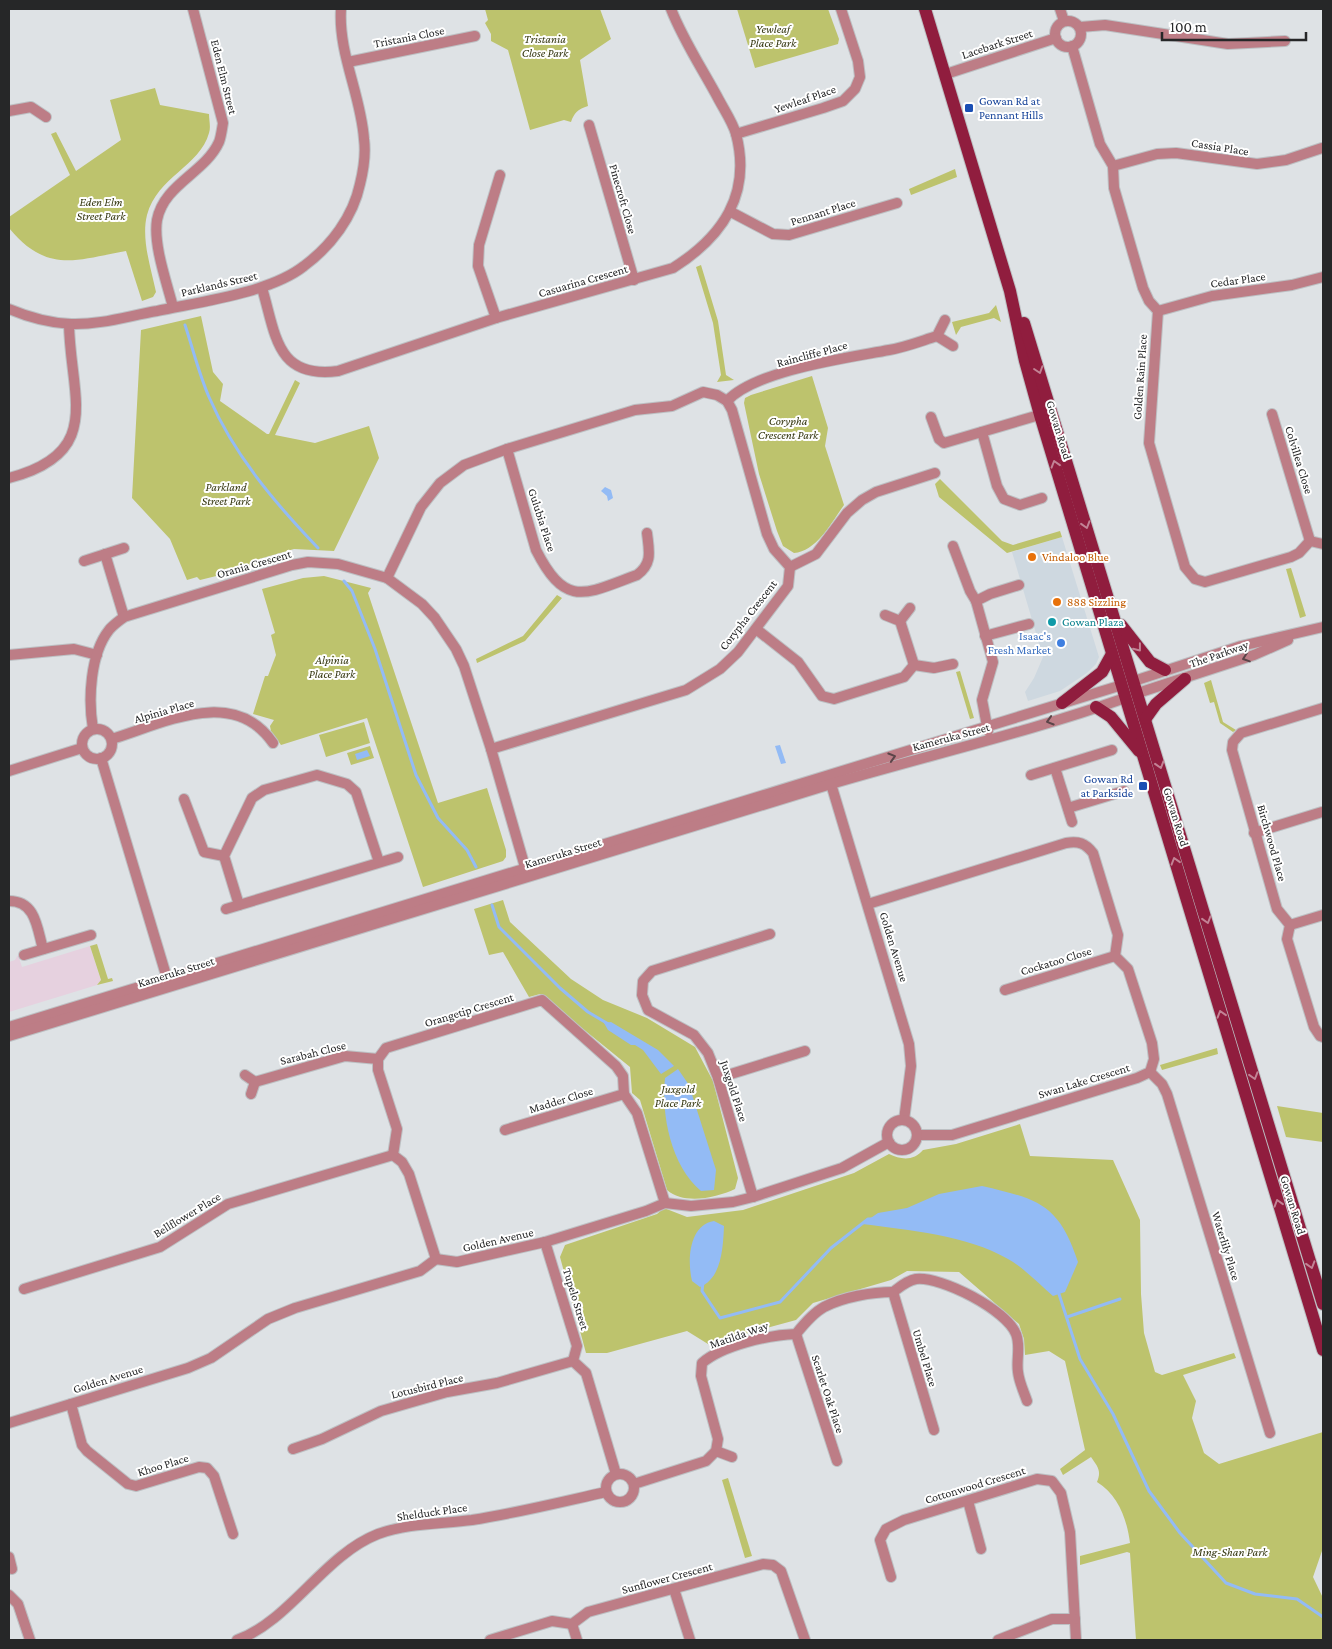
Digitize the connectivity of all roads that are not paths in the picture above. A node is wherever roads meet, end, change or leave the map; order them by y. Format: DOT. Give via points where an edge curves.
graph roads {
  1 [pos="193,9"];
  2 [pos="341,9"];
  3 [pos="671,9"];
  4 [pos="841,9"];
  5 [pos="925,9"];
  6 [pos="1060,9"];
  7 [pos="1064,21"];
  8 [pos="1080,27"];
  9 [pos="475,36"];
  10 [pos="1056,38"];
  11 [pos="1284,41"];
  12 [pos="1072,46"];
  13 [pos="348,62"];
  14 [pos="946,74"];
  15 [pos="9,111"];
  16 [pos="46,117"];
  17 [pos="589,124"];
  18 [pos="736,134"];
  19 [pos="1322,148"];
  20 [pos="1113,166"];
  21 [pos="500,175"];
  22 [pos="897,203"];
  23 [pos="731,212"];
  24 [pos="1323,277"];
  25 [pos="634,280"];
  26 [pos="262,288"];
  27 [pos="172,308"];
  28 [pos="9,309"];
  29 [pos="1158,311"];
  30 [pos="496,318"];
  31 [pos="945,320"];
  32 [pos="69,324"];
  33 [pos="937,336"];
  34 [pos="953,346"];
  35 [pos="727,401"];
  36 [pos="1046,413"];
  37 [pos="1272,414"];
  38 [pos="931,417"];
  39 [pos="982,432"];
  40 [pos="507,449"];
  41 [pos="935,473"];
  42 [pos="9,478"];
  43 [pos="1042,498"];
  44 [pos="647,533"];
  45 [pos="1310,542"];
  46 [pos="1323,544"];
  47 [pos="953,546"];
  48 [pos="124,548"];
  49 [pos="105,554"];
  50 [pos="84,561"];
  51 [pos="790,567"];
  52 [pos="387,578"];
  53 [pos="1019,586"];
  54 [pos="976,601"];
  55 [pos="910,608"];
  56 [pos="885,614"];
  57 [pos="124,617"];
  58 [pos="1116,619"];
  59 [pos="900,621"];
  60 [pos="1029,624"];
  61 [pos="1323,627"];
  62 [pos="756,629"];
  63 [pos="1307,632"];
  64 [pos="985,636"];
  65 [pos="1112,654"];
  66 [pos="9,655"];
  67 [pos="97,655"];
  68 [pos="953,664"];
  69 [pos="914,665"];
  70 [pos="1165,670"];
  71 [pos="1185,679"];
  72 [pos="1134,681"];
  73 [pos="1122,685"];
  74 [pos="1138,693"];
  75 [pos="1126,698"];
  76 [pos="1062,703"];
  77 [pos="1096,707"];
  78 [pos="1323,708"];
  79 [pos="1146,718"];
  80 [pos="986,726"];
  81 [pos="93,729"];
  82 [pos="112,739"];
  83 [pos="990,740"];
  84 [pos="273,743"];
  85 [pos="82,748"];
  86 [pos="491,749"];
  87 [pos="1112,750"];
  88 [pos="1142,755"];
  89 [pos="102,758"];
  90 [pos="1055,768"];
  91 [pos="9,771"];
  92 [pos="1031,776"];
  93 [pos="831,784"];
  94 [pos="1124,790"];
  95 [pos="184,799"];
  96 [pos="1068,808"];
  97 [pos="1322,812"];
  98 [pos="1072,822"];
  99 [pos="1254,833"];
  100 [pos="224,856"];
  101 [pos="398,856"];
  102 [pos="379,862"];
  103 [pos="527,873"];
  104 [pos="9,901"];
  105 [pos="868,904"];
  106 [pos="239,905"];
  107 [pos="226,909"];
  108 [pos="1323,915"];
  109 [pos="1290,924"];
  110 [pos="770,934"];
  111 [pos="91,935"];
  112 [pos="43,949"];
  113 [pos="24,955"];
  114 [pos="1115,956"];
  115 [pos="168,983"];
  116 [pos="1005,990"];
  117 [pos="9,1027"];
  118 [pos="9,1036"];
  119 [pos="1323,1037"];
  120 [pos="805,1051"];
  121 [pos="378,1060"];
  122 [pos="1150,1072"];
  123 [pos="245,1075"];
  124 [pos="718,1078"];
  125 [pos="255,1082"];
  126 [pos="250,1094"];
  127 [pos="624,1094"];
  128 [pos="904,1120"];
  129 [pos="504,1130"];
  130 [pos="916,1135"];
  131 [pos="889,1142"];
  132 [pos="393,1155"];
  133 [pos="753,1197"];
  134 [pos="665,1203"];
  135 [pos="545,1242"];
  136 [pos="436,1259"];
  137 [pos="24,1289"];
  138 [pos="893,1292"];
  139 [pos="1323,1304"];
  140 [pos="796,1334"];
  141 [pos="1323,1350"];
  142 [pos="572,1361"];
  143 [pos="1027,1401"];
  144 [pos="70,1404"];
  145 [pos="9,1422"];
  146 [pos="934,1430"];
  147 [pos="1270,1433"];
  148 [pos="293,1449"];
  149 [pos="716,1451"];
  150 [pos="732,1457"];
  151 [pos="837,1461"];
  152 [pos="616,1474"];
  153 [pos="634,1484"];
  154 [pos="606,1492"];
  155 [pos="968,1501"];
  156 [pos="233,1534"];
  157 [pos="981,1549"];
  158 [pos="9,1557"];
  159 [pos="12,1569"];
  160 [pos="891,1577"];
  161 [pos="674,1589"];
  162 [pos="11,1596"];
  163 [pos="1075,1619"];
  164 [pos="572,1624"];
  165 [pos="30,1640"];
  166 [pos="236,1640"];
  167 [pos="490,1640"];
  168 [pos="578,1640"];
  169 [pos="690,1640"];
  170 [pos="805,1640"];
  171 [pos="998,1640"];
  172 [pos="1076,1640"];
  1 -- 27 [label="street, Eden Elm Street" via="223,123 219,142 208,158 173,190 163,204 158,220 156,236"];
  2 -- 13 [label="street, Parklands Street" via="340,29"];
  3 -- 18 [label="street, Casuarina Crescent"];
  4 -- 18 [label="street, Yewleaf Place" via="858,61 860,76 855,89 843,101"];
  5 -- 14 [label="main road, Gowan Road"];
  6 -- 7 [label="street"];
  7 -- 8 [label="street"];
  7 -- 10 [label="street" via="1056,30"];
  8 -- 11 [label="street" via="1105,25 1228,44"];
  8 -- 12 [label="street" via="1081,36"];
  9 -- 13 [label="street, Tristania Close"];
  10 -- 12 [label="street" via="1061,44"];
  10 -- 14 [label="street, Lacebark Street"];
  12 -- 20 [label="street" via="1100,144"];
  13 -- 26 [label="street, Parklands Street" via="364,137 365,158 360,186 349,215 330,244 303,268"];
  14 -- 36 [label="main road, Gowan Road" via="1010,291 1019,308"];
  15 -- 16 [label="street" via="31,107"];
  17 -- 25 [label="street, Pinecroft Close"];
  18 -- 23 [label="street, Casuarina Crescent" via="739,184"];
  19 -- 20 [label="street, Cassia Place" via="1286,160 1257,164 1176,153 1157,154"];
  20 -- 29 [label="street" via="1114,188 1143,288"];
  21 -- 30 [label="street" via="479,245 478,266"];
  22 -- 23 [label="street, Pennant Place" via="789,235 772,234"];
  23 -- 25 [label="street, Casuarina Crescent" via="714,236 694,254 673,268"];
  24 -- 29 [label="street, Cedar Place" via="1292,286 1212,296"];
  25 -- 30 [label="street, Casuarina Crescent"];
  26 -- 27 [label="street, Parklands Street"];
  26 -- 30 [label="street, Casuarina Crescent" via="280,348 290,362 318,374 338,371"];
  27 -- 32 [label="street, Parklands Street" via="93,323"];
  28 -- 32 [label="street, Parklands Street" via="30,318"];
  29 -- 45 [label="street, Golden Rain Place" via="1149,443 1184,567 1195,579 1205,582 1290,557"];
  31 -- 33 [label="street"];
  32 -- 42 [label="street" via="78,415 73,431 63,450 49,463"];
  33 -- 34 [label="street"];
  33 -- 35 [label="street, Raincliffe Place" via="891,350 838,358 765,380 746,386"];
  35 -- 40 [label="street" via="703,392 672,406 635,410"];
  35 -- 51 [label="street" via="734,415 767,534 774,549"];
  36 -- 39 [label="street"];
  36 -- 58 [label="main road, Gowan Road, one-way"];
  65 -- 36 [label="main road, Gowan Road, one-way"];
  37 -- 45 [label="street, Colvillea Close"];
  38 -- 39 [label="street" via="939,439 944,443"];
  39 -- 43 [label="street" via="997,486 1004,499 1020,505"];
  40 -- 44 [label="street, Gulubia Place" via="536,550 564,589 579,594 637,575 650,561"];
  40 -- 52 [label="street" via="464,465 440,483 421,507"];
  41 -- 51 [label="street" via="876,492 862,500 816,554"];
  45 -- 46 [label="street"];
  47 -- 54 [label="street"];
  48 -- 49 [label="street"];
  49 -- 50 [label="street"];
  49 -- 57 [label="street"];
  51 -- 62 [label="street, Corypha Crescent" via="788,586"];
  52 -- 57 [label="street, Orania Crescent" via="338,564 308,562"];
  52 -- 86 [label="street, Orania Crescent" via="422,604 456,649"];
  53 -- 54 [label="street"];
  54 -- 64 [label="street"];
  55 -- 59 [label="street"];
  56 -- 59 [label="street"];
  57 -- 67 [label="street, Orania Crescent" via="109,630"];
  58 -- 70 [label="main road, one-way" via="1150,662"];
  58 -- 72 [label="main road, Gowan Road"];
  59 -- 69 [label="street"];
  60 -- 64 [label="street"];
  61 -- 63 [label="street, The Parkway"];
  62 -- 69 [label="street" via="798,662 822,696 834,699 904,677"];
  62 -- 86 [label="street, Corypha Crescent" via="720,669 686,690"];
  63 -- 70 [label="street, The Parkway" via="1240,646"];
  63 -- 71 [label="street, The Parkway, one-way"];
  64 -- 80 [label="street" via="993,662 982,700"];
  65 -- 73 [label="main road, Gowan Road"];
  65 -- 76 [label="main road" via="1102,672"];
  66 -- 67 [label="street" via="74,649"];
  67 -- 81 [label="street, Orania Crescent" via="90,687"];
  68 -- 69 [label="street" via="934,668"];
  70 -- 72 [label="street, The Parkway"];
  71 -- 74 [label="street, The Parkway"];
  71 -- 79 [label="main road" via="1156,704"];
  72 -- 73 [label="main road"];
  72 -- 74 [label="main road, Gowan Road"];
  73 -- 75 [label="main road, Gowan Road"];
  73 -- 76 [label="street, Kameruka Street"];
  74 -- 75 [label="main road"];
  74 -- 79 [label="main road, Gowan Road"];
  75 -- 77 [label="street, Kameruka Street"];
  75 -- 88 [label="main road, Gowan Road"];
  76 -- 80 [label="street, Kameruka Street"];
  77 -- 83 [label="street, Kameruka Street, one-way"];
  77 -- 88 [label="main road" via="1111,717"];
  78 -- 99 [label="street, Birchwood Place" via="1241,734 1233,742 1232,750"];
  79 -- 139 [label="main road, Gowan Road, one-way"];
  80 -- 83 [label="street"];
  103 -- 80 [label="street, Kameruka Street, one-way"];
  81 -- 82 [label="street" via="102,729"];
  81 -- 85 [label="street" via="85,734"];
  82 -- 84 [label="street, Alpinia Place" via="196,714 219,712 240,716 253,723"];
  82 -- 89 [label="street" via="109,753"];
  83 -- 93 [label="street, Kameruka Street"];
  85 -- 89 [label="street" via="88,756"];
  85 -- 91 [label="street"];
  86 -- 103 [label="street, Orania Crescent"];
  87 -- 90 [label="street"];
  141 -- 88 [label="main road, Gowan Road, one-way"];
  89 -- 115 [label="street"];
  90 -- 92 [label="street"];
  90 -- 96 [label="street"];
  93 -- 103 [label="street, Kameruka Street"];
  93 -- 105 [label="street, Golden Avenue"];
  94 -- 96 [label="street"];
  95 -- 100 [label="street" via="204,852"];
  96 -- 98 [label="street"];
  97 -- 99 [label="street"];
  99 -- 109 [label="street, Birchwood Place" via="1278,909"];
  100 -- 102 [label="street" via="252,798 264,790 317,775 347,784 356,792"];
  100 -- 106 [label="street"];
  101 -- 102 [label="street"];
  102 -- 106 [label="street"];
  103 -- 115 [label="street, Kameruka Street"];
  104 -- 112 [label="street" via="20,901 29,908"];
  105 -- 114 [label="street" via="1077,842 1086,844 1093,853 1118,935"];
  105 -- 128 [label="street, Golden Avenue" via="909,1044 911,1066"];
  106 -- 107 [label="street"];
  108 -- 109 [label="street"];
  109 -- 119 [label="street" via="1287,939 1314,1027"];
  110 -- 124 [label="street, Juxgold Place" via="662,966 643,981 642,995 648,1010 694,1035 708,1054"];
  111 -- 112 [label="street"];
  112 -- 113 [label="street"];
  114 -- 116 [label="street, Cockatoo Close"];
  114 -- 122 [label="street, Swan Lake Crescent" via="1128,969 1152,1043 1154,1059"];
  115 -- 117 [label="street, Kameruka Street"];
  115 -- 118 [label="street, Kameruka Street"];
  120 -- 124 [label="street"];
  121 -- 125 [label="street, Sarabah Close" via="344,1056"];
  121 -- 127 [label="street, Orangetip Crescent" via="386,1048 542,1000 616,1066 623,1076"];
  121 -- 132 [label="street" via="378,1070 398,1128"];
  122 -- 130 [label="street, Swan Lake Crescent" via="952,1135"];
  122 -- 147 [label="street, Waterlily Place" via="1167,1094"];
  123 -- 125 [label="street"];
  124 -- 133 [label="street, Juxgold Place"];
  125 -- 126 [label="street"];
  127 -- 129 [label="street, Madder Close"];
  127 -- 134 [label="street, Orangetip Crescent" via="637,1113"];
  128 -- 130 [label="street" via="912,1124"];
  128 -- 131 [label="street" via="891,1125 887,1133"];
  130 -- 131 [label="street" via="913,1144 905,1149 896,1148"];
  131 -- 133 [label="street, Golden Avenue" via="842,1168"];
  132 -- 136 [label="street" via="409,1174"];
  132 -- 137 [label="street, Bellflower Place" via="228,1204 160,1247"];
  133 -- 134 [label="street, Golden Avenue" via="691,1206"];
  134 -- 135 [label="street, Golden Avenue"];
  135 -- 136 [label="street, Golden Avenue" via="457,1262"];
  135 -- 142 [label="street, Tupelo Street" via="577,1346"];
  136 -- 144 [label="street, Golden Avenue" via="420,1271 268,1319 211,1358 188,1368"];
  138 -- 140 [label="street" via="873,1292 824,1307"];
  138 -- 143 [label="street" via="905,1282 917,1279 938,1281 962,1289 1008,1322 1016,1333 1018,1372"];
  138 -- 146 [label="street, Umbel Place"];
  140 -- 149 [label="street, Matilda Way" via="777,1335 714,1354 702,1363 701,1376 718,1440"];
  140 -- 151 [label="street, Scarlet Oak Place"];
  142 -- 148 [label="street, Lotusbird Place" via="381,1411"];
  142 -- 152 [label="street" via="586,1373"];
  144 -- 145 [label="street, Golden Avenue"];
  144 -- 156 [label="street, Khoo Place" via="87,1452 128,1484 136,1486 199,1467 207,1468 214,1476"];
  149 -- 150 [label="street"];
  149 -- 153 [label="street" via="706,1461"];
  152 -- 153 [label="street" via="625,1474"];
  152 -- 154 [label="street" via="608,1479"];
  153 -- 154 [label="street" via="631,1497 624,1502 610,1499"];
  154 -- 166 [label="street, Shelduck Place" via="519,1513 412,1525 377,1534 308,1584 272,1621"];
  155 -- 157 [label="street"];
  155 -- 160 [label="street, Cottonwood Crescent" via="904,1520 886,1529 880,1540"];
  155 -- 163 [label="street, Cottonwood Crescent" via="1037,1479 1052,1481 1061,1493 1070,1532"];
  158 -- 159 [label="street"];
  161 -- 164 [label="street, Sunflower Crescent" via="588,1612"];
  161 -- 169 [label="street"];
  161 -- 170 [label="street, Sunflower Crescent" via="763,1564 773,1565 787,1582"];
  162 -- 165 [label="street" via="18,1604"];
  163 -- 171 [label="street" via="1052,1620"];
  163 -- 172 [label="street, Cottonwood Crescent"];
  164 -- 167 [label="street" via="552,1622"];
  164 -- 168 [label="street"];
}
